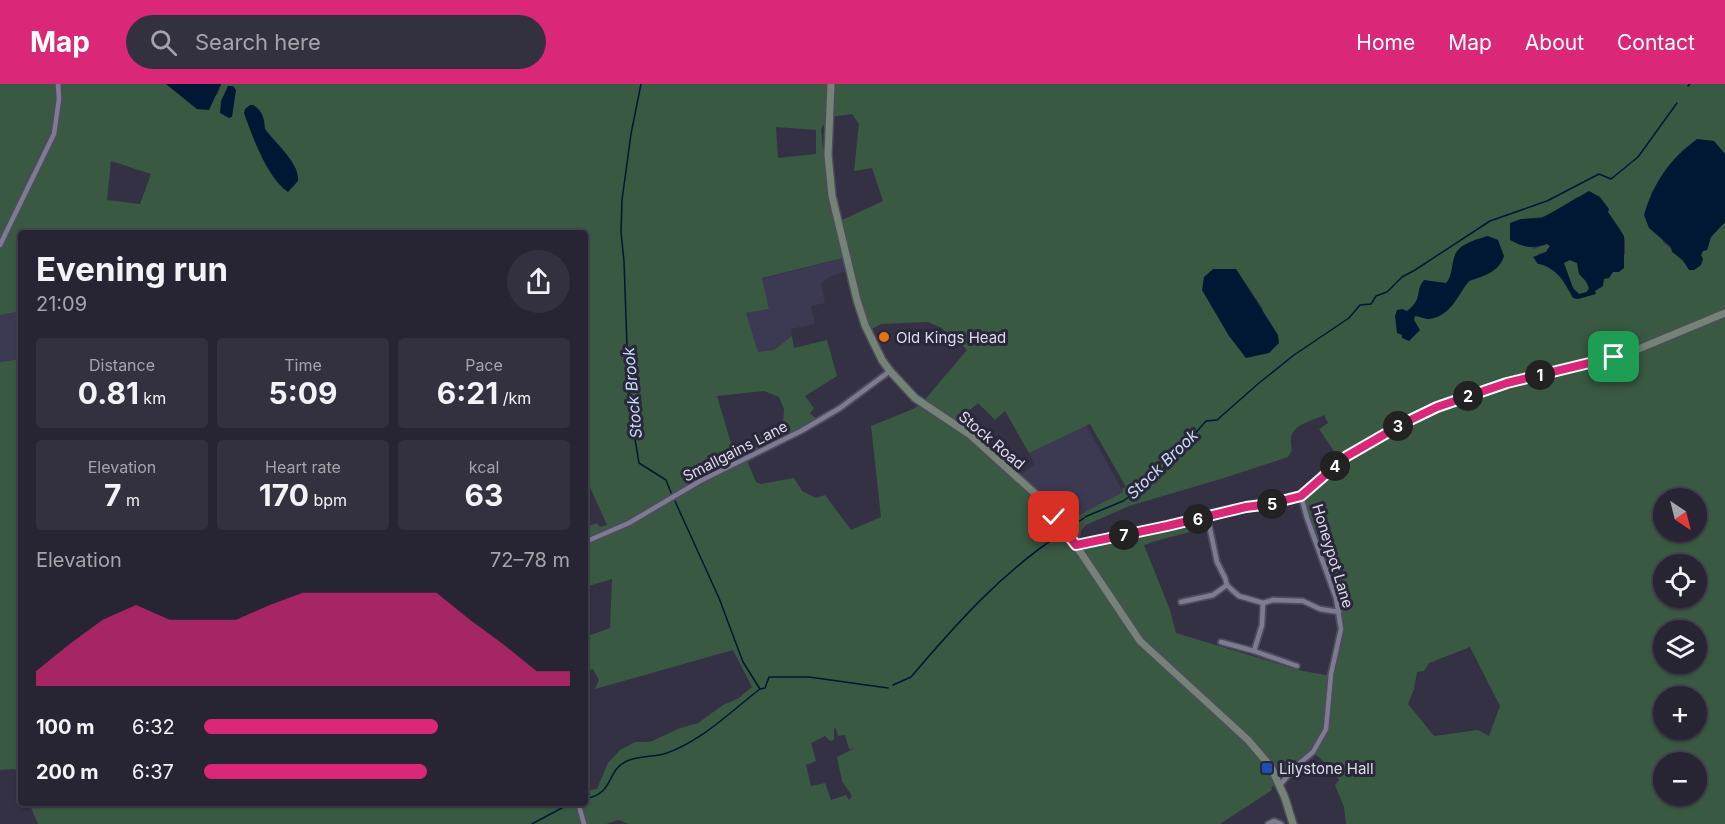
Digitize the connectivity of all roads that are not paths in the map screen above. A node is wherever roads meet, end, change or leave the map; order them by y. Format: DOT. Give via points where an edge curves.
graph roads {
  1 [pos="58,84"];
  2 [pos="831,84"];
  3 [pos="0,245"];
  4 [pos="1725,313"];
  5 [pos="890,371"];
  6 [pos="1301,496"];
  7 [pos="1207,515"];
  8 [pos="588,541"];
  9 [pos="1076,545"];
  10 [pos="1227,585"];
  11 [pos="1181,602"];
  12 [pos="1263,603"];
  13 [pos="1339,612"];
  14 [pos="1221,642"];
  15 [pos="1254,651"];
  16 [pos="1297,666"];
  17 [pos="1280,785"];
  18 [pos="578,806"];
  19 [pos="1288,823"];
  20 [pos="584,824"];
  21 [pos="1268,824"];
  1 -- 3 [label="street" via="54,134"];
  2 -- 5 [label="main road, Stock Road" via="828,155 832,196 856,300 865,326"];
  4 -- 6 [label="main road" via="1635,350 1507,383 1437,407 1347,456"];
  5 -- 8 [label="street, Smallgains Lane" via="801,431 742,459 629,523"];
  5 -- 9 [label="main road, Stock Road" via="915,399 969,434 1040,498"];
  6 -- 7 [label="main road"];
  6 -- 13 [label="street, Honeypot Lane"];
  7 -- 9 [label="main road"];
  7 -- 10 [label="street" via="1215,555"];
  9 -- 17 [label="main road, Stock Road" via="1140,641 1248,740 1271,767"];
  10 -- 11 [label="street" via="1213,595"];
  10 -- 12 [label="street" via="1239,596"];
  12 -- 13 [label="street" via="1304,601"];
  12 -- 15 [label="street" via="1262,625"];
  13 -- 17 [label="street, Honeypot Lane" via="1341,629 1326,729 1313,752"];
  14 -- 15 [label="street"];
  15 -- 16 [label="street"];
  17 -- 19 [label="main road, Stock Road"];
  18 -- 20 [label="street"];
  19 -- 21 [label="street"];
}
